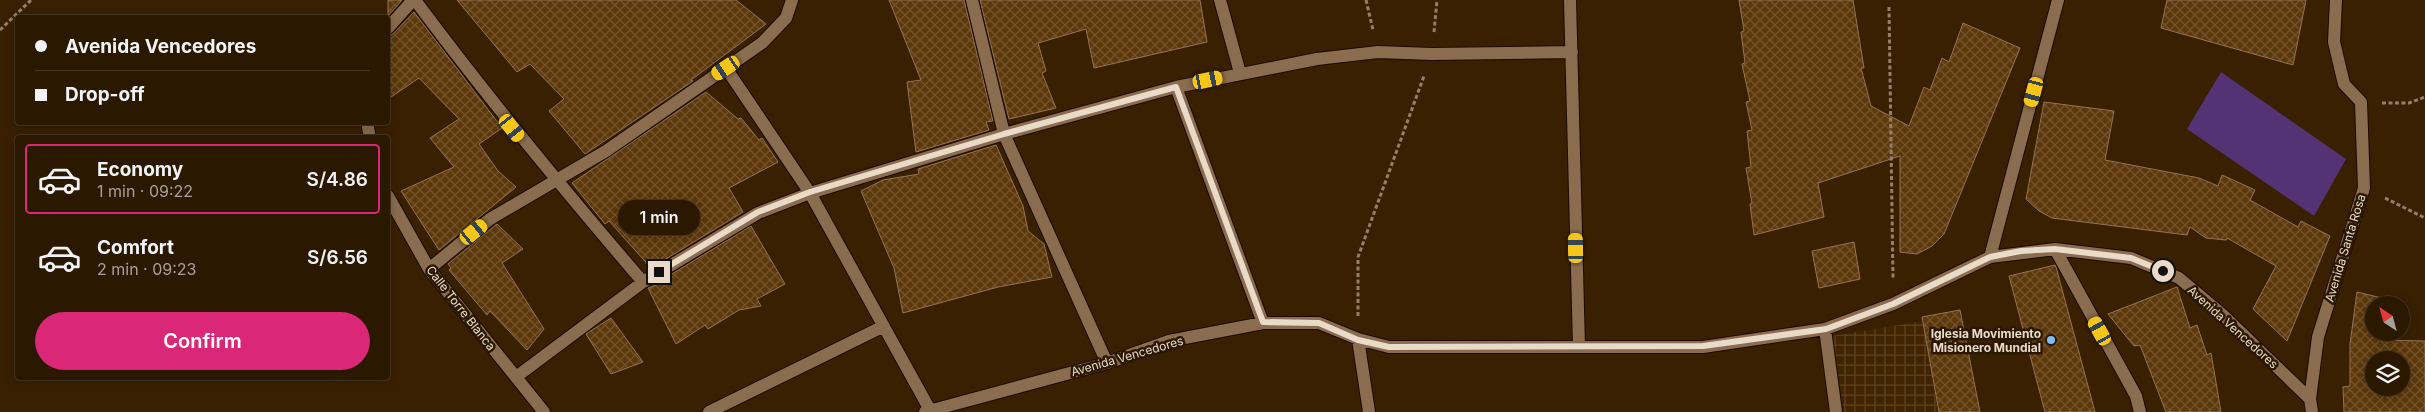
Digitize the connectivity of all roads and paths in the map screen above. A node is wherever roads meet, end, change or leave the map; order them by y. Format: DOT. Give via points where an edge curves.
graph roads {
  1 [pos="31,0"];
  2 [pos="414,0"];
  3 [pos="792,0"];
  4 [pos="972,0"];
  5 [pos="1220,0"];
  6 [pos="1366,0"];
  7 [pos="1437,0"];
  8 [pos="1570,0"];
  9 [pos="2058,0"];
  10 [pos="2336,0"];
  11 [pos="1889,7"];
  12 [pos="15,15"];
  13 [pos="16,15"];
  14 [pos="390,26"];
  15 [pos="0,30"];
  16 [pos="1378,52"];
  17 [pos="1572,52"];
  18 [pos="1432,54"];
  19 [pos="726,68"];
  20 [pos="1240,73"];
  21 [pos="1176,87"];
  22 [pos="2425,97"];
  23 [pos="2361,102"];
  24 [pos="1004,134"];
  25 [pos="555,181"];
  26 [pos="2364,188"];
  27 [pos="810,192"];
  28 [pos="390,200"];
  29 [pos="2425,218"];
  30 [pos="2055,249"];
  31 [pos="1990,257"];
  32 [pos="429,269"];
  33 [pos="643,282"];
  34 [pos="1893,304"];
  35 [pos="1263,322"];
  36 [pos="882,327"];
  37 [pos="1826,329"];
  38 [pos="1358,340"];
  39 [pos="1579,347"];
  40 [pos="1107,363"];
  41 [pos="516,377"];
  42 [pos="2310,399"];
  43 [pos="928,411"];
  44 [pos="544,412"];
  45 [pos="709,412"];
  46 [pos="1369,412"];
  47 [pos="1836,412"];
  48 [pos="2140,412"];
  49 [pos="2312,412"];
  1 -- 13 [label="path"];
  2 -- 14 [label="street"];
  2 -- 25 [label="street"];
  3 -- 19 [label="street" via="786,18 762,43"];
  4 -- 24 [label="street"];
  5 -- 20 [label="street"];
  6 -- 16 [label="path"];
  7 -- 18 [label="path"];
  8 -- 17 [label="street"];
  9 -- 31 [label="street"];
  10 -- 23 [label="street" via="2334,42 2344,84"];
  11 -- 34 [label="path"];
  12 -- 15 [label="path"];
  16 -- 18 [label="street"];
  16 -- 20 [label="street"];
  17 -- 18 [label="street"];
  17 -- 39 [label="street"];
  18 -- 38 [label="path" via="1358,257"];
  19 -- 25 [label="street"];
  19 -- 27 [label="street"];
  20 -- 21 [label="street"];
  21 -- 24 [label="street"];
  21 -- 35 [label="street"];
  22 -- 23 [label="path" via="2409,103"];
  23 -- 26 [label="street, Avenida Santa Rosa"];
  24 -- 27 [label="street"];
  24 -- 40 [label="street"];
  25 -- 32 [label="street" via="490,219"];
  25 -- 33 [label="street"];
  26 -- 29 [label="path"];
  26 -- 42 [label="street, Avenida Santa Rosa" via="2318,337"];
  27 -- 33 [label="street" via="758,212"];
  27 -- 36 [label="street"];
  28 -- 32 [label="street, Calle Torre Blanca"];
  30 -- 31 [label="street, Avenida Vencedores"];
  30 -- 42 [label="street, Avenida Vencedores" via="2131,258 2179,278 2223,315"];
  30 -- 48 [label="street" via="2136,396"];
  31 -- 34 [label="street, Avenida Vencedores"];
  32 -- 41 [label="street, Calle Torre Blanca"];
  33 -- 41 [label="street"];
  34 -- 37 [label="street, Avenida Vencedores"];
  35 -- 38 [label="street, Avenida Vencedores" via="1319,323"];
  35 -- 40 [label="street, Avenida Vencedores" via="1169,341"];
  36 -- 43 [label="street"];
  36 -- 45 [label="street"];
  37 -- 39 [label="street, Avenida Vencedores" via="1703,346"];
  37 -- 47 [label="street"];
  38 -- 39 [label="street, Avenida Vencedores" via="1389,347"];
  38 -- 46 [label="street"];
  40 -- 43 [label="street, Avenida Vencedores"];
  41 -- 44 [label="street, Calle Torre Blanca"];
  42 -- 49 [label="street, Avenida Santa Rosa"];
}
